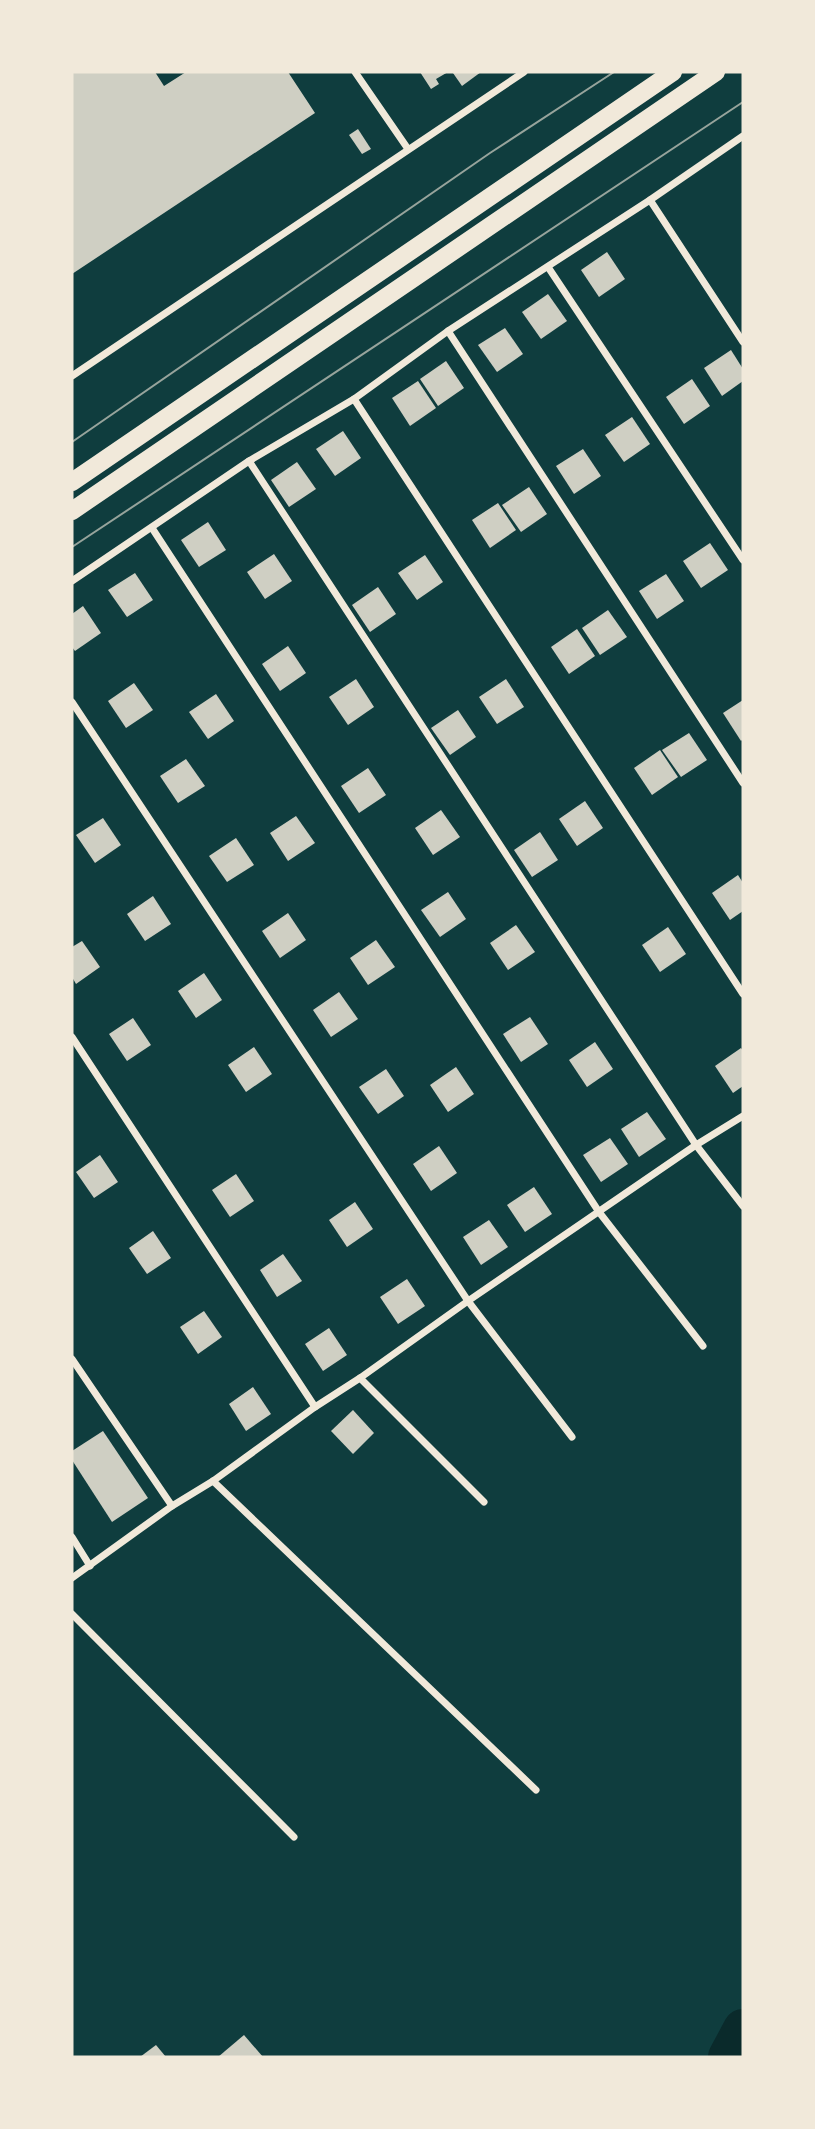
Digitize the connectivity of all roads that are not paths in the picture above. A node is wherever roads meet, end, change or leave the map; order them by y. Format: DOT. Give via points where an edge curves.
graph roads {
  1 [pos="355,72"];
  2 [pos="524,72"];
  3 [pos="673,72"];
  4 [pos="716,72"];
  5 [pos="743,136"];
  6 [pos="408,149"];
  7 [pos="650,200"];
  8 [pos="548,267"];
  9 [pos="448,331"];
  10 [pos="743,342"];
  11 [pos="72,376"];
  12 [pos="354,399"];
  13 [pos="249,461"];
  14 [pos="72,482"];
  15 [pos="72,511"];
  16 [pos="152,528"];
  17 [pos="743,560"];
  18 [pos="72,581"];
  19 [pos="72,702"];
  20 [pos="743,783"];
  21 [pos="743,994"];
  22 [pos="72,1037"];
  23 [pos="743,1116"];
  24 [pos="696,1144"];
  25 [pos="743,1206"];
  26 [pos="599,1212"];
  27 [pos="468,1301"];
  28 [pos="703,1346"];
  29 [pos="72,1359"];
  30 [pos="360,1378"];
  31 [pos="315,1407"];
  32 [pos="572,1437"];
  33 [pos="213,1481"];
  34 [pos="484,1502"];
  35 [pos="172,1506"];
  36 [pos="72,1537"];
  37 [pos="90,1566"];
  38 [pos="72,1578"];
  39 [pos="72,1614"];
  40 [pos="536,1790"];
  41 [pos="294,1837"];
  1 -- 6 [label="street"];
  2 -- 6 [label="street"];
  3 -- 14 [label="main road"];
  4 -- 15 [label="main road"];
  5 -- 7 [label="street"];
  6 -- 11 [label="street"];
  7 -- 8 [label="street"];
  7 -- 10 [label="street"];
  8 -- 9 [label="street"];
  8 -- 17 [label="street"];
  9 -- 12 [label="street"];
  9 -- 20 [label="street"];
  12 -- 13 [label="street"];
  12 -- 21 [label="street"];
  13 -- 16 [label="street"];
  13 -- 24 [label="street"];
  16 -- 18 [label="street"];
  16 -- 26 [label="street"];
  19 -- 27 [label="street"];
  22 -- 31 [label="street"];
  23 -- 24 [label="street"];
  24 -- 25 [label="street"];
  24 -- 26 [label="street"];
  26 -- 27 [label="street"];
  26 -- 28 [label="street"];
  27 -- 30 [label="street"];
  27 -- 32 [label="street"];
  29 -- 35 [label="street"];
  30 -- 31 [label="street"];
  30 -- 34 [label="street"];
  31 -- 33 [label="street"];
  33 -- 35 [label="street"];
  33 -- 40 [label="street"];
  35 -- 37 [label="street"];
  36 -- 37 [label="street"];
  37 -- 38 [label="street"];
  39 -- 41 [label="street"];
}
